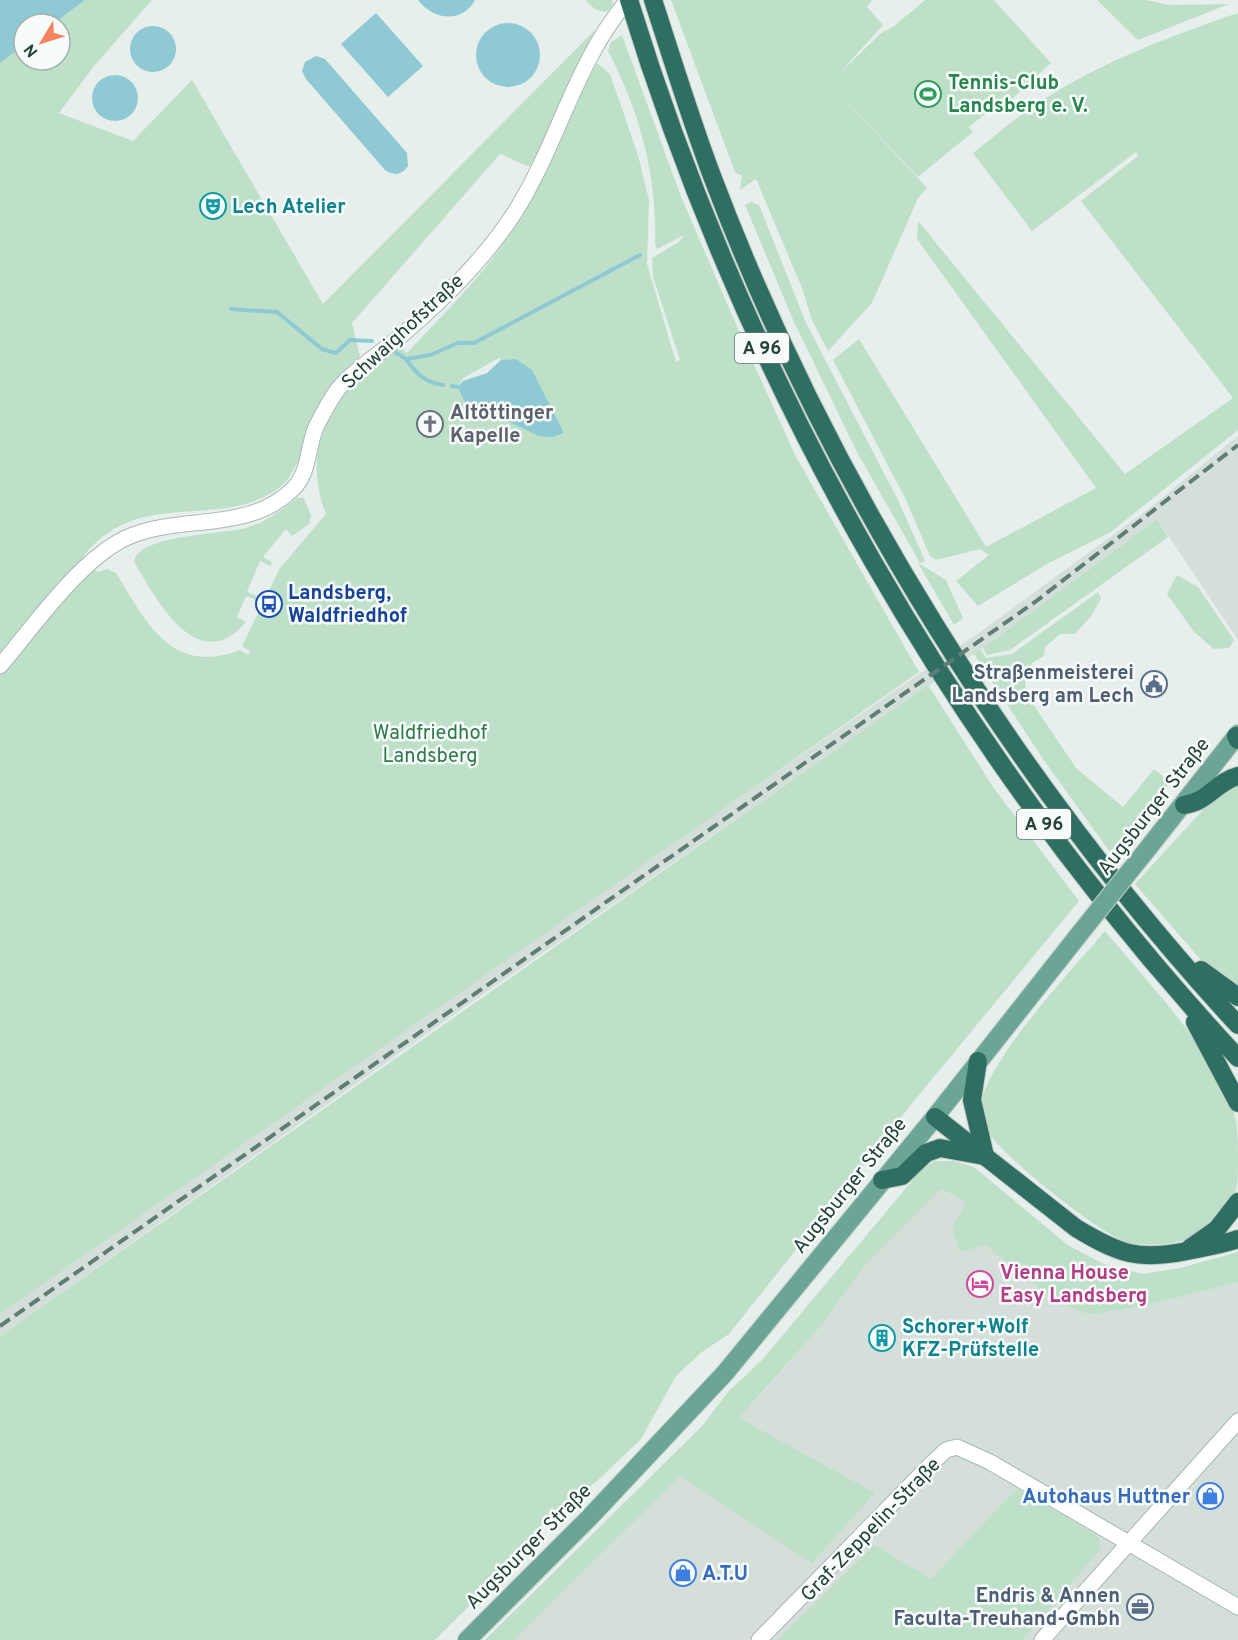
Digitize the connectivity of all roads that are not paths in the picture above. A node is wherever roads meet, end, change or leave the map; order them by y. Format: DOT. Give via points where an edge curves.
graph roads {
  1 [pos="629,0"];
  2 [pos="655,7"];
  3 [pos="2,664"];
  4 [pos="1238,736"];
  5 [pos="1238,776"];
  6 [pos="1184,805"];
  7 [pos="1147,920"];
  8 [pos="1179,994"];
  9 [pos="1238,997"];
  10 [pos="1238,1025"];
  11 [pos="1238,1058"];
  12 [pos="978,1061"];
  13 [pos="1238,1103"];
  14 [pos="935,1117"];
  15 [pos="986,1156"];
  16 [pos="882,1180"];
  17 [pos="1238,1202"];
  18 [pos="1238,1239"];
  19 [pos="1186,1251"];
  20 [pos="1238,1421"];
  21 [pos="1128,1544"];
  22 [pos="1238,1607"];
  23 [pos="467,1640"];
  24 [pos="759,1640"];
  25 [pos="1042,1640"];
  1 -- 3 [label="street, Schwaighofstraße" via="607,25 514,212 490,246 445,294 396,340 358,368 337,391 316,428 305,472 292,490 258,513 155,529 112,545 75,579"];
  1 -- 8 [label="highway, A 96" via="693,187 756,336 813,454 874,566 1012,782"];
  2 -- 7 [label="highway, A 96" via="712,176 777,328 873,516 986,704 1081,837"];
  4 -- 6 [label="main road, Augsburger Straße"];
  5 -- 6 [label="highway" via="1198,803"];
  6 -- 12 [label="main road, Augsburger Straße, bridge"];
  7 -- 9 [label="highway" via="1209,978"];
  7 -- 10 [label="highway, A 96"];
  8 -- 11 [label="highway, A 96"];
  8 -- 13 [label="highway"];
  12 -- 14 [label="main road, Augsburger Straße"];
  12 -- 15 [label="highway" via="972,1100"];
  14 -- 15 [label="highway"];
  14 -- 16 [label="main road, Augsburger Straße"];
  15 -- 16 [label="highway" via="940,1148 926,1153 902,1176"];
  15 -- 19 [label="highway" via="1076,1228 1102,1243 1149,1257"];
  16 -- 23 [label="main road, Augsburger Straße" via="687,1415"];
  17 -- 19 [label="highway" via="1217,1229"];
  18 -- 19 [label="highway"];
  20 -- 21 [label="street"];
  21 -- 22 [label="street, Graf-Zeppelin-Straße"];
  21 -- 24 [label="street, Graf-Zeppelin-Straße" via="990,1462 957,1447 946,1450 930,1465"];
  21 -- 25 [label="street"];
}
